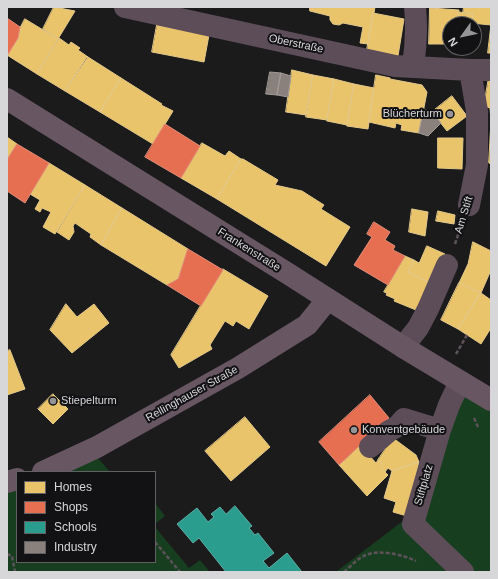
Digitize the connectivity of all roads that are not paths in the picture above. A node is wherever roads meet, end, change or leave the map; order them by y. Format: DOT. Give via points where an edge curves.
graph roads {
  1 [pos="125,7"];
  2 [pos="415,7"];
  3 [pos="413,66"];
  4 [pos="470,70"];
  5 [pos="491,70"];
  6 [pos="7,99"];
  7 [pos="469,205"];
  8 [pos="447,265"];
  9 [pos="328,299"];
  10 [pos="403,347"];
  11 [pos="460,382"];
  12 [pos="491,400"];
  13 [pos="440,430"];
  14 [pos="370,447"];
  15 [pos="45,471"];
  16 [pos="463,572"];
  1 -- 3 [label="street, Oberstraße" via="395,66"];
  2 -- 3 [label="street" via="417,24"];
  3 -- 4 [label="street, Oberstraße"];
  4 -- 5 [label="street, Oberstraße"];
  4 -- 7 [label="street, Am Stift" via="477,111 477,165"];
  6 -- 9 [label="main road, Frankenstraße"];
  8 -- 10 [label="street" via="425,315"];
  9 -- 10 [label="main road, Frankenstraße"];
  9 -- 15 [label="main road, Rellinghauser Straße" via="307,324 238,368 97,447"];
  10 -- 11 [label="main road, Frankenstraße"];
  11 -- 12 [label="main road, Frankenstraße"];
  11 -- 13 [label="street, Stiftplatz"];
  13 -- 14 [label="street" via="404,419"];
  13 -- 16 [label="street, Stiftplatz" via="413,524"];
}
